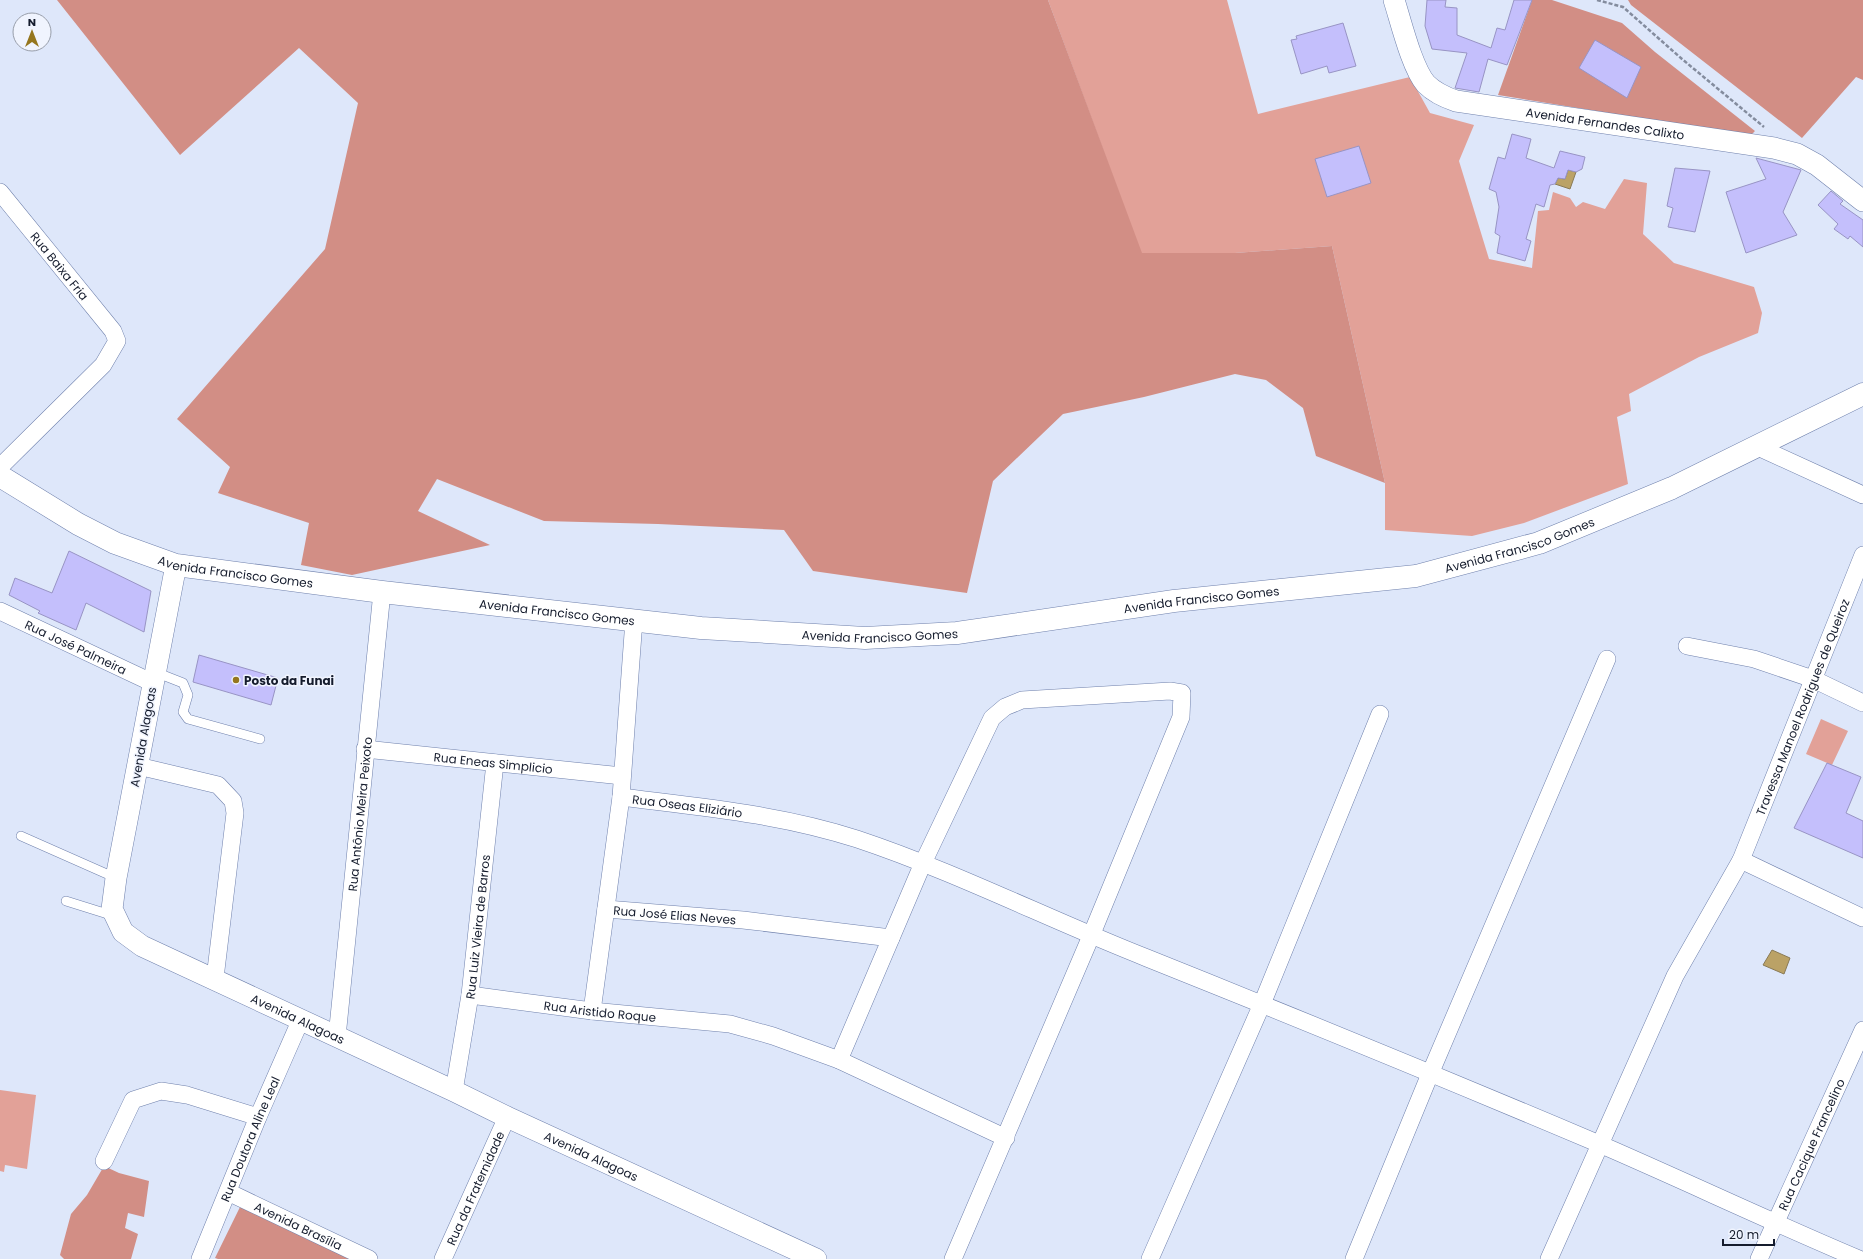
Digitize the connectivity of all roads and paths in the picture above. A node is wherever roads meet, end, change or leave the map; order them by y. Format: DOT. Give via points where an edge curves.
graph roads {
  1 [pos="1394,0"];
  2 [pos="1597,0"];
  3 [pos="1766,129"];
  4 [pos="0,192"];
  5 [pos="1863,201"];
  6 [pos="1863,394"];
  7 [pos="1758,447"];
  8 [pos="0,467"];
  9 [pos="0,476"];
  10 [pos="1863,495"];
  11 [pos="1863,554"];
  12 [pos="176,565"];
  13 [pos="382,592"];
  14 [pos="0,611"];
  15 [pos="634,620"];
  16 [pos="1687,646"];
  17 [pos="1607,659"];
  18 [pos="154,677"];
  19 [pos="1813,679"];
  20 [pos="1863,703"];
  21 [pos="1380,714"];
  22 [pos="260,739"];
  23 [pos="365,749"];
  24 [pos="495,763"];
  25 [pos="138,766"];
  26 [pos="622,776"];
  27 [pos="621,797"];
  28 [pos="21,836"];
  29 [pos="1741,860"];
  30 [pos="923,863"];
  31 [pos="116,878"];
  32 [pos="66,901"];
  33 [pos="606,909"];
  34 [pos="116,917"];
  35 [pos="1863,918"];
  36 [pos="1091,936"];
  37 [pos="891,938"];
  38 [pos="215,978"];
  39 [pos="470,995"];
  40 [pos="1262,1004"];
  41 [pos="592,1012"];
  42 [pos="301,1019"];
  43 [pos="1863,1030"];
  44 [pos="337,1037"];
  45 [pos="838,1060"];
  46 [pos="1430,1074"];
  47 [pos="454,1091"];
  48 [pos="258,1117"];
  49 [pos="508,1117"];
  50 [pos="1006,1138"];
  51 [pos="1599,1144"];
  52 [pos="104,1161"];
  53 [pos="228,1192"];
  54 [pos="1774,1224"];
  55 [pos="200,1259"];
  56 [pos="369,1259"];
  57 [pos="443,1259"];
  58 [pos="816,1259"];
  59 [pos="952,1259"];
  60 [pos="1150,1259"];
  61 [pos="1354,1259"];
  62 [pos="1549,1259"];
  63 [pos="1759,1259"];
  64 [pos="1859,1259"];
  1 -- 5 [label="street, Avenida Fernandes Calixto" via="1414,60 1425,83 1439,95 1456,102 1774,148 1797,154 1817,165"];
  2 -- 3 [label="path" via="1623,7"];
  4 -- 8 [label="street, Rua Baixa Fria" via="113,332 117,341 103,365"];
  6 -- 7 [label="main road, Avenida Francisco Gomes"];
  7 -- 10 [label="street"];
  7 -- 15 [label="main road, Avenida Francisco Gomes" via="1672,488 1539,543 1416,576 1174,601 957,633 865,638 701,628"];
  9 -- 12 [label="main road, Avenida Francisco Gomes" via="102,537"];
  11 -- 19 [label="street, Travessa Manoel Rodrigues de Queiroz"];
  12 -- 13 [label="main road, Avenida Francisco Gomes"];
  12 -- 18 [label="street, Avenida Alagoas"];
  13 -- 15 [label="main road, Avenida Francisco Gomes"];
  13 -- 23 [label="street, Rua Antônio Meira Peixoto"];
  14 -- 18 [label="street, Rua José Palmeira"];
  15 -- 26 [label="street"];
  16 -- 19 [label="street" via="1754,659"];
  17 -- 46 [label="street"];
  18 -- 22 [label="lane" via="183,684 188,694 183,712 188,718"];
  18 -- 25 [label="street, Avenida Alagoas"];
  19 -- 20 [label="street"];
  19 -- 29 [label="street, Travessa Manoel Rodrigues de Queiroz"];
  21 -- 40 [label="street"];
  23 -- 24 [label="street, Rua Eneas Simplicio"];
  23 -- 44 [label="street, Rua Antônio Meira Peixoto"];
  24 -- 26 [label="street, Rua Eneas Simplicio"];
  24 -- 39 [label="street, Rua Luiz Vieira de Barros"];
  25 -- 31 [label="street, Avenida Alagoas"];
  25 -- 38 [label="street" via="218,786 233,801 235,813"];
  26 -- 27 [label="street"];
  27 -- 30 [label="street, Rua Oseas Eliziário" via="754,814 854,839"];
  27 -- 33 [label="street"];
  28 -- 31 [label="lane"];
  29 -- 35 [label="street"];
  29 -- 51 [label="street, Travessa Manoel Rodrigues de Queiroz" via="1674,976"];
  30 -- 36 [label="street, Rua Oseas Eliziário"];
  30 -- 36 [label="street" via="992,718 1005,708 1022,700 1170,690 1182,693 1181,717"];
  30 -- 37 [label="street"];
  31 -- 34 [label="street, Avenida Alagoas" via="112,909"];
  32 -- 34 [label="lane"];
  33 -- 37 [label="street, Rua José Elias Neves" via="743,920"];
  33 -- 41 [label="street"];
  34 -- 38 [label="street, Avenida Alagoas" via="123,932 142,946"];
  36 -- 40 [label="street, Rua Oseas Eliziário"];
  36 -- 50 [label="street"];
  37 -- 45 [label="street"];
  38 -- 42 [label="street, Avenida Alagoas"];
  39 -- 41 [label="street, Rua Aristido Roque"];
  39 -- 47 [label="street, Rua Luiz Vieira de Barros"];
  40 -- 46 [label="street, Rua Oseas Eliziário"];
  40 -- 60 [label="street"];
  41 -- 45 [label="street, Rua Aristido Roque" via="730,1024 773,1036"];
  42 -- 44 [label="street, Avenida Alagoas"];
  42 -- 48 [label="street, Rua Doutora Aline Leal"];
  43 -- 54 [label="street, Rua Cacique Francelino"];
  44 -- 47 [label="street, Avenida Alagoas"];
  45 -- 50 [label="street, Rua Aristido Roque"];
  46 -- 51 [label="street, Rua Oseas Eliziário"];
  46 -- 61 [label="street"];
  47 -- 49 [label="street, Avenida Alagoas"];
  48 -- 52 [label="street" via="187,1095 161,1091 133,1100"];
  48 -- 53 [label="street, Rua Doutora Aline Leal"];
  49 -- 57 [label="street, Rua da Fraternidade"];
  49 -- 58 [label="street, Avenida Alagoas"];
  50 -- 59 [label="street"];
  51 -- 54 [label="street, Rua Oseas Eliziário"];
  51 -- 62 [label="street, Travessa Manoel Rodrigues de Queiroz"];
  53 -- 55 [label="street, Rua Doutora Aline Leal"];
  53 -- 56 [label="street, Avenida Brasília"];
  54 -- 63 [label="street, Rua Cacique Francelino"];
  54 -- 64 [label="street, Rua Oseas Eliziário"];
}
